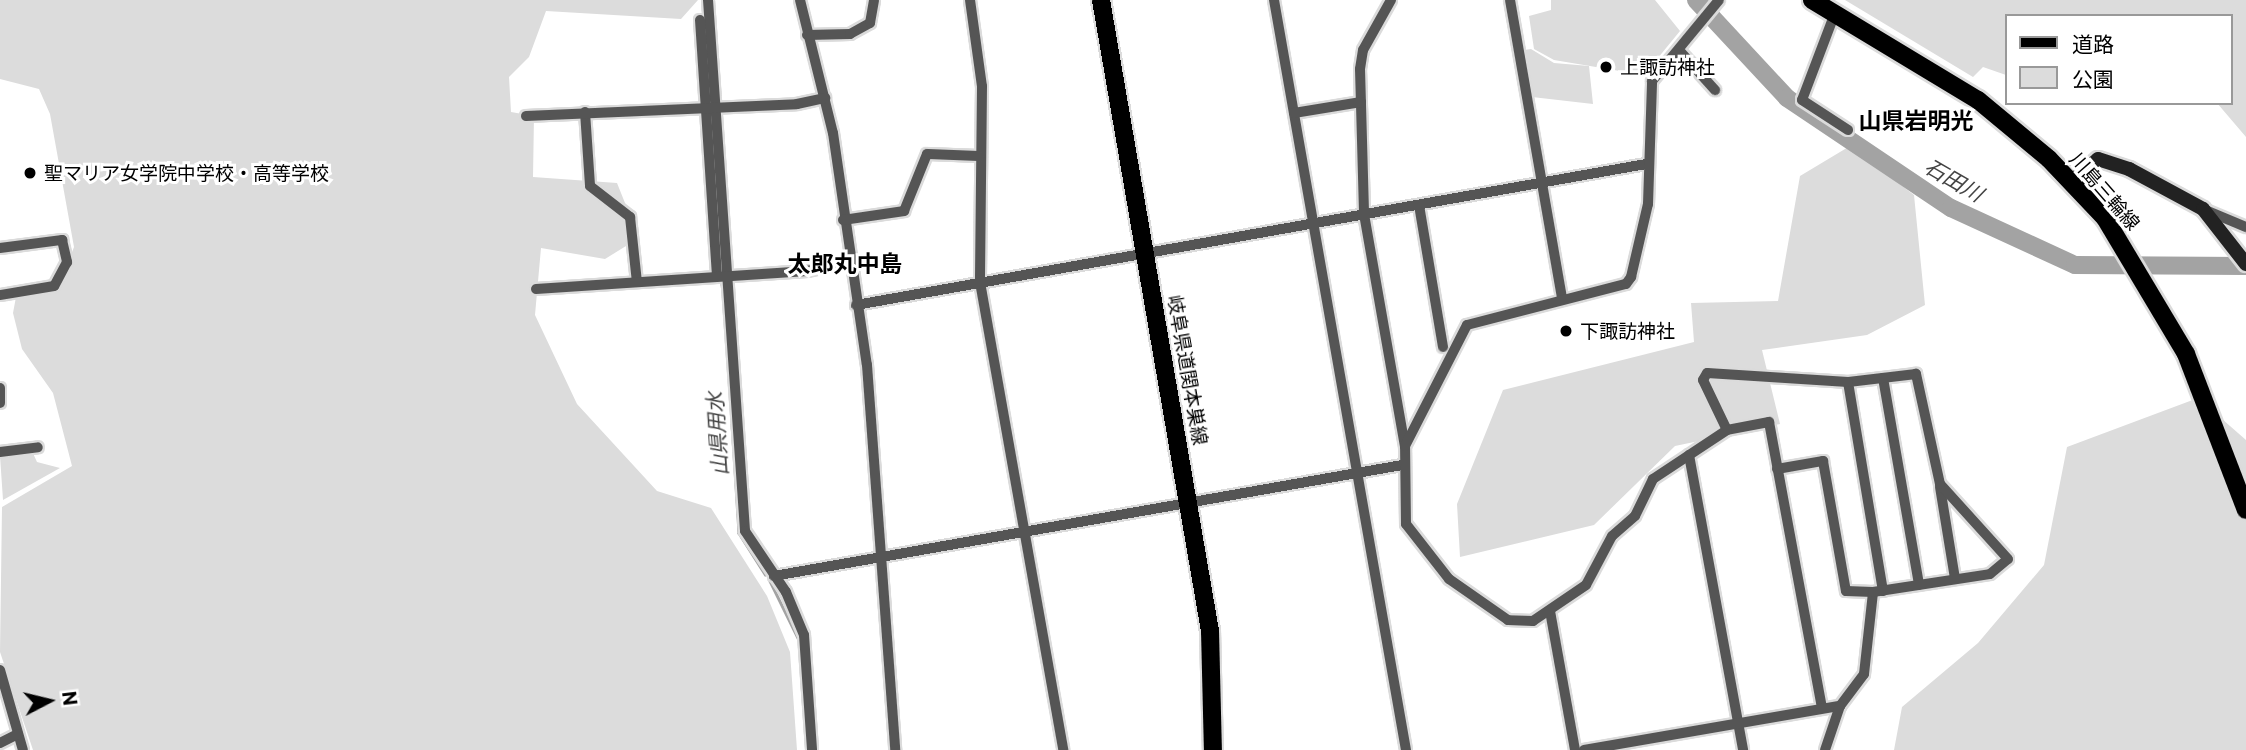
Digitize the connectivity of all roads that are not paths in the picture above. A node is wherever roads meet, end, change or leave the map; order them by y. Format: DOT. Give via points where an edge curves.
graph roads {
  1 [pos="708,0"];
  2 [pos="800,0"];
  3 [pos="874,0"];
  4 [pos="970,0"];
  5 [pos="1101,0"];
  6 [pos="1274,0"];
  7 [pos="1391,0"];
  8 [pos="1510,0"];
  9 [pos="1719,0"];
  10 [pos="1812,0"];
  11 [pos="1835,13"];
  12 [pos="700,20"];
  13 [pos="807,35"];
  14 [pos="1679,50"];
  15 [pos="1715,90"];
  16 [pos="825,98"];
  17 [pos="1361,102"];
  18 [pos="710,104"];
  19 [pos="585,112"];
  20 [pos="1294,113"];
  21 [pos="526,116"];
  22 [pos="1848,130"];
  23 [pos="980,156"];
  24 [pos="1646,164"];
  25 [pos="2072,181"];
  26 [pos="1541,182"];
  27 [pos="1419,205"];
  28 [pos="2203,209"];
  29 [pos="1364,214"];
  30 [pos="843,220"];
  31 [pos="1314,224"];
  32 [pos="2246,227"];
  33 [pos="0,248"];
  34 [pos="1146,254"];
  35 [pos="849,262"];
  36 [pos="2246,264"];
  37 [pos="722,276"];
  38 [pos="637,282"];
  39 [pos="980,282"];
  40 [pos="536,289"];
  41 [pos="0,295"];
  42 [pos="1562,298"];
  43 [pos="856,305"];
  44 [pos="1443,347"];
  45 [pos="1883,378"];
  46 [pos="1848,382"];
  47 [pos="0,388"];
  48 [pos="0,403"];
  49 [pos="1727,430"];
  50 [pos="1405,446"];
  51 [pos="38,447"];
  52 [pos="0,452"];
  53 [pos="1689,455"];
  54 [pos="1402,465"];
  55 [pos="1777,469"];
  56 [pos="1358,472"];
  57 [pos="1940,484"];
  58 [pos="1190,501"];
  59 [pos="2245,503"];
  60 [pos="1025,532"];
  61 [pos="884,557"];
  62 [pos="774,576"];
  63 [pos="1955,579"];
  64 [pos="1920,585"];
  65 [pos="1878,592"];
  66 [pos="1550,611"];
  67 [pos="0,670"];
  68 [pos="1840,706"];
  69 [pos="1822,708"];
  70 [pos="1738,723"];
  71 [pos="18,734"];
  72 [pos="0,743"];
  73 [pos="23,750"];
  74 [pos="812,750"];
  75 [pos="895,750"];
  76 [pos="1063,750"];
  77 [pos="1213,750"];
  78 [pos="1406,750"];
  79 [pos="1575,750"];
  80 [pos="1584,750"];
  81 [pos="1743,750"];
  82 [pos="1825,750"];
  1 -- 18 [label="street"];
  2 -- 13 [label="street"];
  3 -- 13 [label="street" via="870,23 850,34"];
  4 -- 23 [label="street" via="982,86"];
  5 -- 34 [label="main road, 岐阜県道関本巣線"];
  6 -- 20 [label="street"];
  7 -- 17 [label="street" via="1363,50"];
  8 -- 26 [label="street"];
  9 -- 14 [label="street"];
  10 -- 11 [label="main road, 川島三輪線"];
  11 -- 22 [label="street" via="1802,100"];
  11 -- 25 [label="main road, 川島三輪線" via="1978,100"];
  12 -- 18 [label="street"];
  13 -- 16 [label="street"];
  14 -- 15 [label="street"];
  14 -- 24 [label="street" via="1652,80"];
  16 -- 18 [label="street" via="797,104"];
  16 -- 30 [label="street"];
  17 -- 20 [label="street"];
  17 -- 29 [label="street"];
  18 -- 19 [label="street"];
  18 -- 37 [label="street"];
  19 -- 21 [label="street"];
  19 -- 38 [label="street" via="590,186 630,216"];
  20 -- 31 [label="street"];
  23 -- 30 [label="street" via="928,153 904,211"];
  23 -- 39 [label="street"];
  24 -- 26 [label="street"];
  24 -- 42 [label="street" via="1648,204 1631,277 1626,284"];
  25 -- 28 [label="street" via="2089,164 2110,160"];
  25 -- 59 [label="main road, 川島三輪線" via="2149,284 2186,354"];
  26 -- 27 [label="street"];
  26 -- 42 [label="street"];
  27 -- 29 [label="street"];
  27 -- 44 [label="street"];
  28 -- 32 [label="street"];
  28 -- 36 [label="street"];
  29 -- 31 [label="street"];
  29 -- 50 [label="street"];
  30 -- 35 [label="street"];
  31 -- 34 [label="street"];
  31 -- 56 [label="street"];
  33 -- 41 [label="street" via="62,240 67,262 54,286"];
  34 -- 39 [label="street"];
  34 -- 58 [label="main road, 岐阜県道関本巣線"];
  35 -- 37 [label="street"];
  35 -- 43 [label="street"];
  37 -- 38 [label="street"];
  37 -- 62 [label="street" via="745,531"];
  38 -- 40 [label="street"];
  39 -- 43 [label="street"];
  39 -- 60 [label="street"];
  42 -- 50 [label="street" via="1467,325"];
  43 -- 61 [label="street"];
  45 -- 46 [label="street"];
  45 -- 57 [label="street" via="1916,374"];
  45 -- 64 [label="street"];
  46 -- 49 [label="street" via="1707,373 1703,380"];
  46 -- 65 [label="street"];
  47 -- 48 [label="street"];
  49 -- 53 [label="street"];
  49 -- 55 [label="street" via="1769,422"];
  50 -- 54 [label="street"];
  51 -- 52 [label="street"];
  53 -- 66 [label="street" via="1653,479 1586,585"];
  53 -- 70 [label="street"];
  54 -- 56 [label="street"];
  54 -- 66 [label="street" via="1406,524 1448,579 1508,620 1522,624"];
  55 -- 65 [label="street" via="1823,461 1846,591"];
  55 -- 69 [label="street"];
  56 -- 58 [label="street"];
  56 -- 78 [label="street"];
  57 -- 63 [label="street"];
  57 -- 63 [label="street" via="2008,559 1990,574"];
  58 -- 60 [label="street"];
  58 -- 77 [label="main road, 岐阜県道関本巣線" via="1210,631"];
  60 -- 61 [label="street"];
  60 -- 76 [label="street"];
  61 -- 62 [label="street"];
  61 -- 75 [label="street"];
  62 -- 74 [label="street" via="808,649"];
  63 -- 64 [label="street"];
  64 -- 65 [label="street"];
  65 -- 68 [label="street" via="1864,674"];
  66 -- 79 [label="street"];
  67 -- 71 [label="street"];
  68 -- 69 [label="street"];
  68 -- 82 [label="street"];
  69 -- 70 [label="street"];
  70 -- 80 [label="street"];
  70 -- 81 [label="street"];
  71 -- 72 [label="street"];
  71 -- 73 [label="street"];
}
